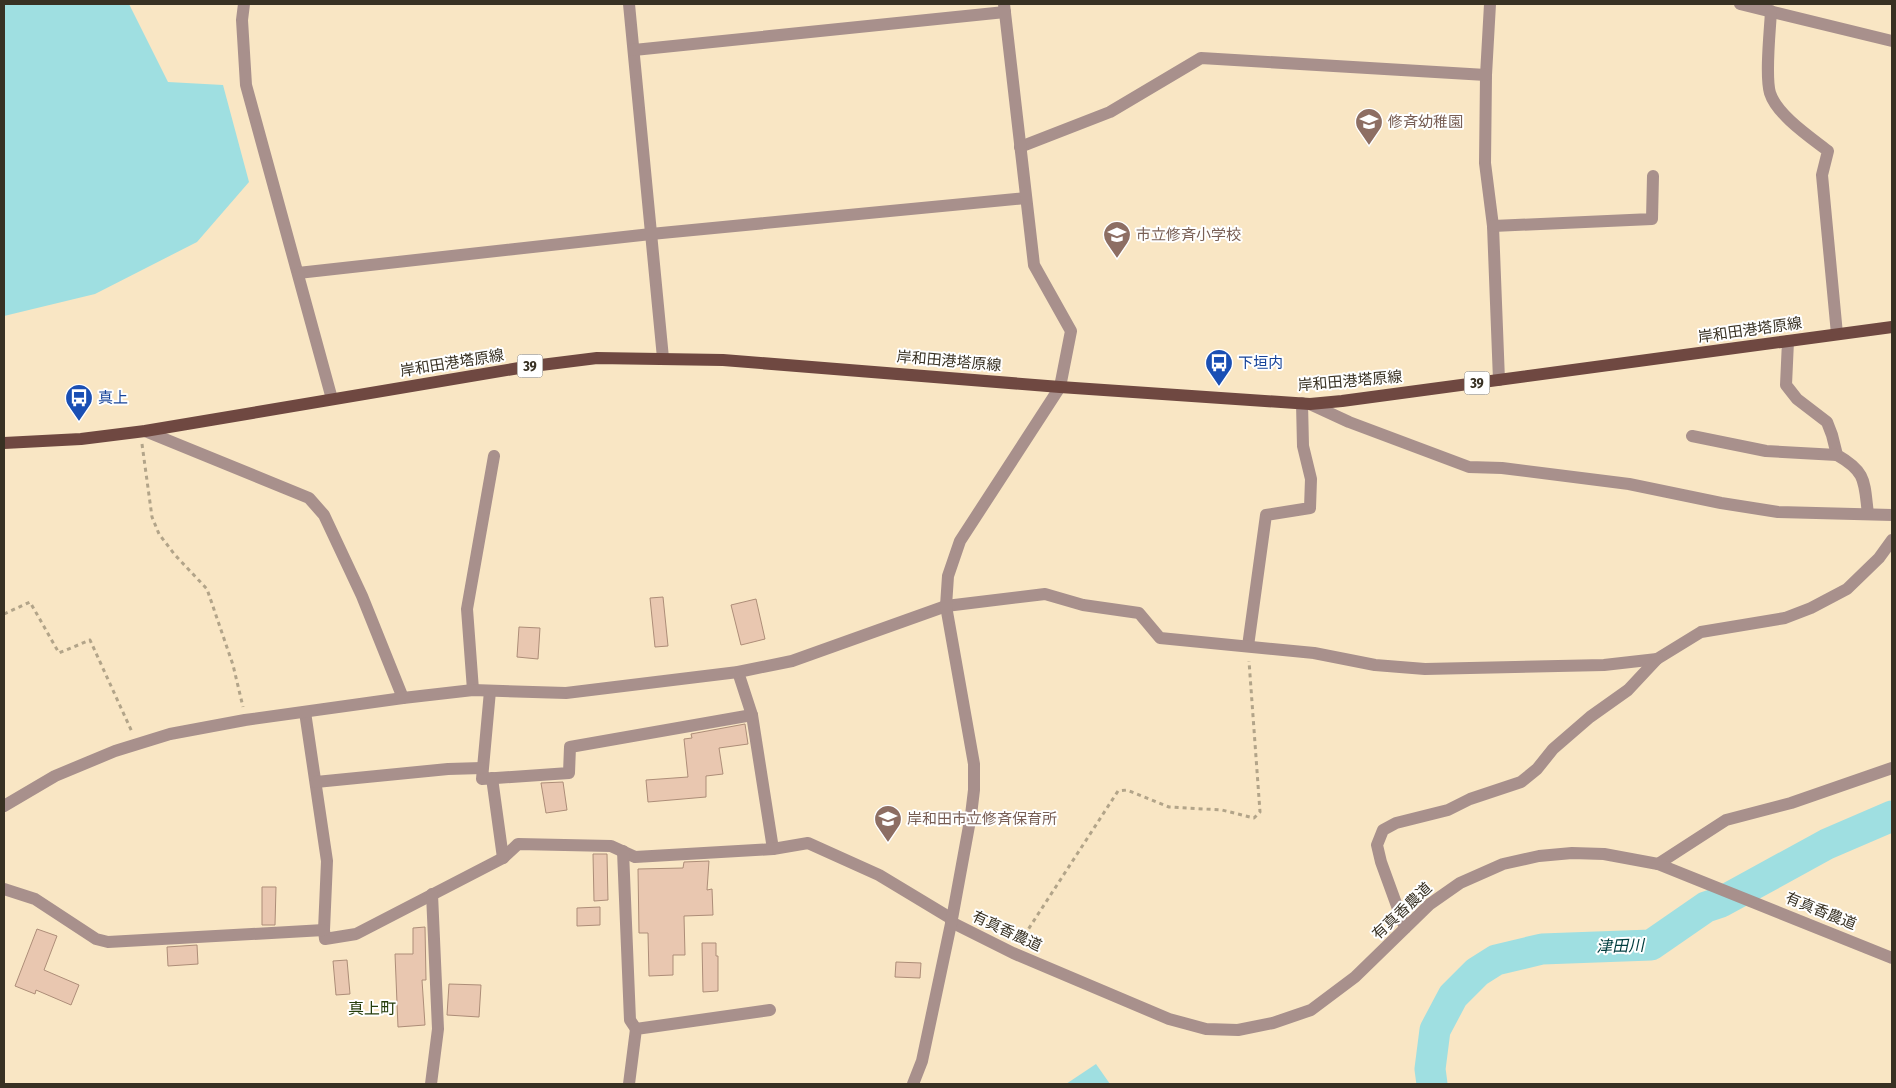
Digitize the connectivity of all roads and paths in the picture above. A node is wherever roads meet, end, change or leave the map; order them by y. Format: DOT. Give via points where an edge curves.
graph roads {
  1 [pos="244,4"];
  2 [pos="629,4"];
  3 [pos="1490,4"];
  4 [pos="1740,4"];
  5 [pos="1004,8"];
  6 [pos="1771,11"];
  7 [pos="1892,41"];
  8 [pos="634,50"];
  9 [pos="1486,75"];
  10 [pos="1020,148"];
  11 [pos="1653,176"];
  12 [pos="1026,198"];
  13 [pos="1493,226"];
  14 [pos="651,234"];
  15 [pos="298,273"];
  16 [pos="1892,327"];
  17 [pos="1837,334"];
  18 [pos="1788,341"];
  19 [pos="663,358"];
  20 [pos="1498,380"];
  21 [pos="1060,387"];
  22 [pos="332,399"];
  23 [pos="1306,403"];
  24 [pos="143,432"];
  25 [pos="1692,436"];
  26 [pos="4,443"];
  27 [pos="1836,455"];
  28 [pos="494,456"];
  29 [pos="1868,514"];
  30 [pos="1892,515"];
  31 [pos="1892,540"];
  32 [pos="946,606"];
  33 [pos="4,614"];
  34 [pos="1248,646"];
  35 [pos="1657,658"];
  36 [pos="738,672"];
  37 [pos="473,690"];
  38 [pos="490,691"];
  39 [pos="403,698"];
  40 [pos="306,712"];
  41 [pos="752,715"];
  42 [pos="245,720"];
  43 [pos="138,744"];
  44 [pos="482,768"];
  45 [pos="1892,768"];
  46 [pos="492,778"];
  47 [pos="316,782"];
  48 [pos="4,806"];
  49 [pos="773,848"];
  50 [pos="623,852"];
  51 [pos="503,858"];
  52 [pos="1658,864"];
  53 [pos="4,889"];
  54 [pos="432,894"];
  55 [pos="951,920"];
  56 [pos="1406,928"];
  57 [pos="324,930"];
  58 [pos="1013,953"];
  59 [pos="1892,958"];
  60 [pos="770,1010"];
  61 [pos="636,1029"];
  62 [pos="431,1084"];
  63 [pos="629,1084"];
  64 [pos="913,1084"];
  1 -- 15 [label="street" via="246,85"];
  2 -- 8 [label="street"];
  3 -- 9 [label="street"];
  4 -- 6 [label="street"];
  5 -- 8 [label="street"];
  5 -- 10 [label="street"];
  6 -- 7 [label="street"];
  6 -- 17 [label="street" via="1770,94 1779,109 1828,151 1822,175"];
  8 -- 14 [label="street"];
  9 -- 10 [label="street" via="1201,58 1110,112"];
  9 -- 13 [label="street" via="1485,163"];
  10 -- 12 [label="street"];
  11 -- 13 [label="street" via="1652,219"];
  12 -- 14 [label="street"];
  12 -- 21 [label="street" via="1034,265 1071,331"];
  13 -- 20 [label="street"];
  14 -- 15 [label="street"];
  14 -- 19 [label="street"];
  15 -- 22 [label="street"];
  16 -- 17 [label="main road, 岸和田港塔原線 / 39"];
  17 -- 18 [label="main road, 岸和田港塔原線 / 39"];
  18 -- 20 [label="main road, 岸和田港塔原線 / 39"];
  18 -- 27 [label="street" via="1786,385 1827,422"];
  19 -- 21 [label="main road, 岸和田港塔原線 / 39"];
  19 -- 22 [label="main road, 岸和田港塔原線 / 39" via="598,358 564,362"];
  20 -- 23 [label="main road, 岸和田港塔原線 / 39"];
  21 -- 23 [label="main road, 岸和田港塔原線 / 39"];
  21 -- 32 [label="street" via="960,541 948,576"];
  22 -- 24 [label="main road, 岸和田港塔原線 / 39"];
  23 -- 29 [label="street" via="1469,467 1629,484 1778,512"];
  23 -- 34 [label="street" via="1303,446 1311,479 1310,508 1266,515"];
  24 -- 26 [label="main road, 岸和田港塔原線 / 39"];
  24 -- 39 [label="street" via="309,498 324,515 362,596"];
  24 -- 42 [label="path" via="152,517 159,534 207,589 233,666"];
  25 -- 27 [label="street" via="1766,450"];
  27 -- 29 [label="street" via="1853,464 1863,480"];
  28 -- 37 [label="street" via="467,609"];
  29 -- 30 [label="street"];
  31 -- 35 [label="street" via="1847,589 1811,608 1785,618 1701,632"];
  32 -- 34 [label="street" via="1045,594 1083,605 1139,614 1160,638"];
  32 -- 36 [label="street" via="792,662"];
  32 -- 55 [label="street" via="974,764 974,790"];
  33 -- 43 [label="path" via="30,602 59,654 90,640"];
  34 -- 35 [label="street" via="1425,669 1604,664"];
  34 -- 58 [label="path" via="1260,812 1254,818 1222,810 1168,807 1126,790 1118,791"];
  35 -- 56 [label="street" via="1628,690 1590,717 1521,782 1448,810 1396,822 1383,830 1378,844 1381,862"];
  36 -- 38 [label="street" via="566,693"];
  36 -- 41 [label="street"];
  37 -- 38 [label="street"];
  37 -- 39 [label="street"];
  38 -- 44 [label="street"];
  39 -- 40 [label="street"];
  40 -- 42 [label="street"];
  40 -- 47 [label="street"];
  41 -- 46 [label="street" via="570,747 568,773"];
  41 -- 49 [label="street"];
  42 -- 43 [label="street" via="170,734"];
  43 -- 48 [label="street" via="55,776"];
  44 -- 46 [label="street" via="482,778"];
  44 -- 47 [label="street"];
  45 -- 52 [label="street" via="1791,803 1726,820"];
  46 -- 51 [label="street"];
  47 -- 57 [label="street" via="328,862"];
  49 -- 50 [label="street, 有真香農道" via="635,857"];
  49 -- 55 [label="street, 有真香農道" via="808,843 878,875"];
  50 -- 51 [label="street, 有真香農道" via="612,846 518,844"];
  50 -- 61 [label="street" via="630,1020"];
  51 -- 54 [label="street, 有真香農道"];
  52 -- 56 [label="street, 有真香農道" via="1604,854 1572,853 1503,864 1460,883 1430,904"];
  52 -- 59 [label="street, 有真香農道"];
  53 -- 57 [label="street" via="35,899 96,938 108,942"];
  54 -- 57 [label="street, 有真香農道" via="356,934 325,939"];
  54 -- 62 [label="street" via="438,1029"];
  55 -- 58 [label="street, 有真香農道"];
  55 -- 64 [label="street" via="922,1061"];
  56 -- 58 [label="street, 有真香農道" via="1356,978 1311,1010 1274,1023 1238,1030 1206,1029 1169,1019"];
  60 -- 61 [label="street"];
  61 -- 63 [label="street"];
}
